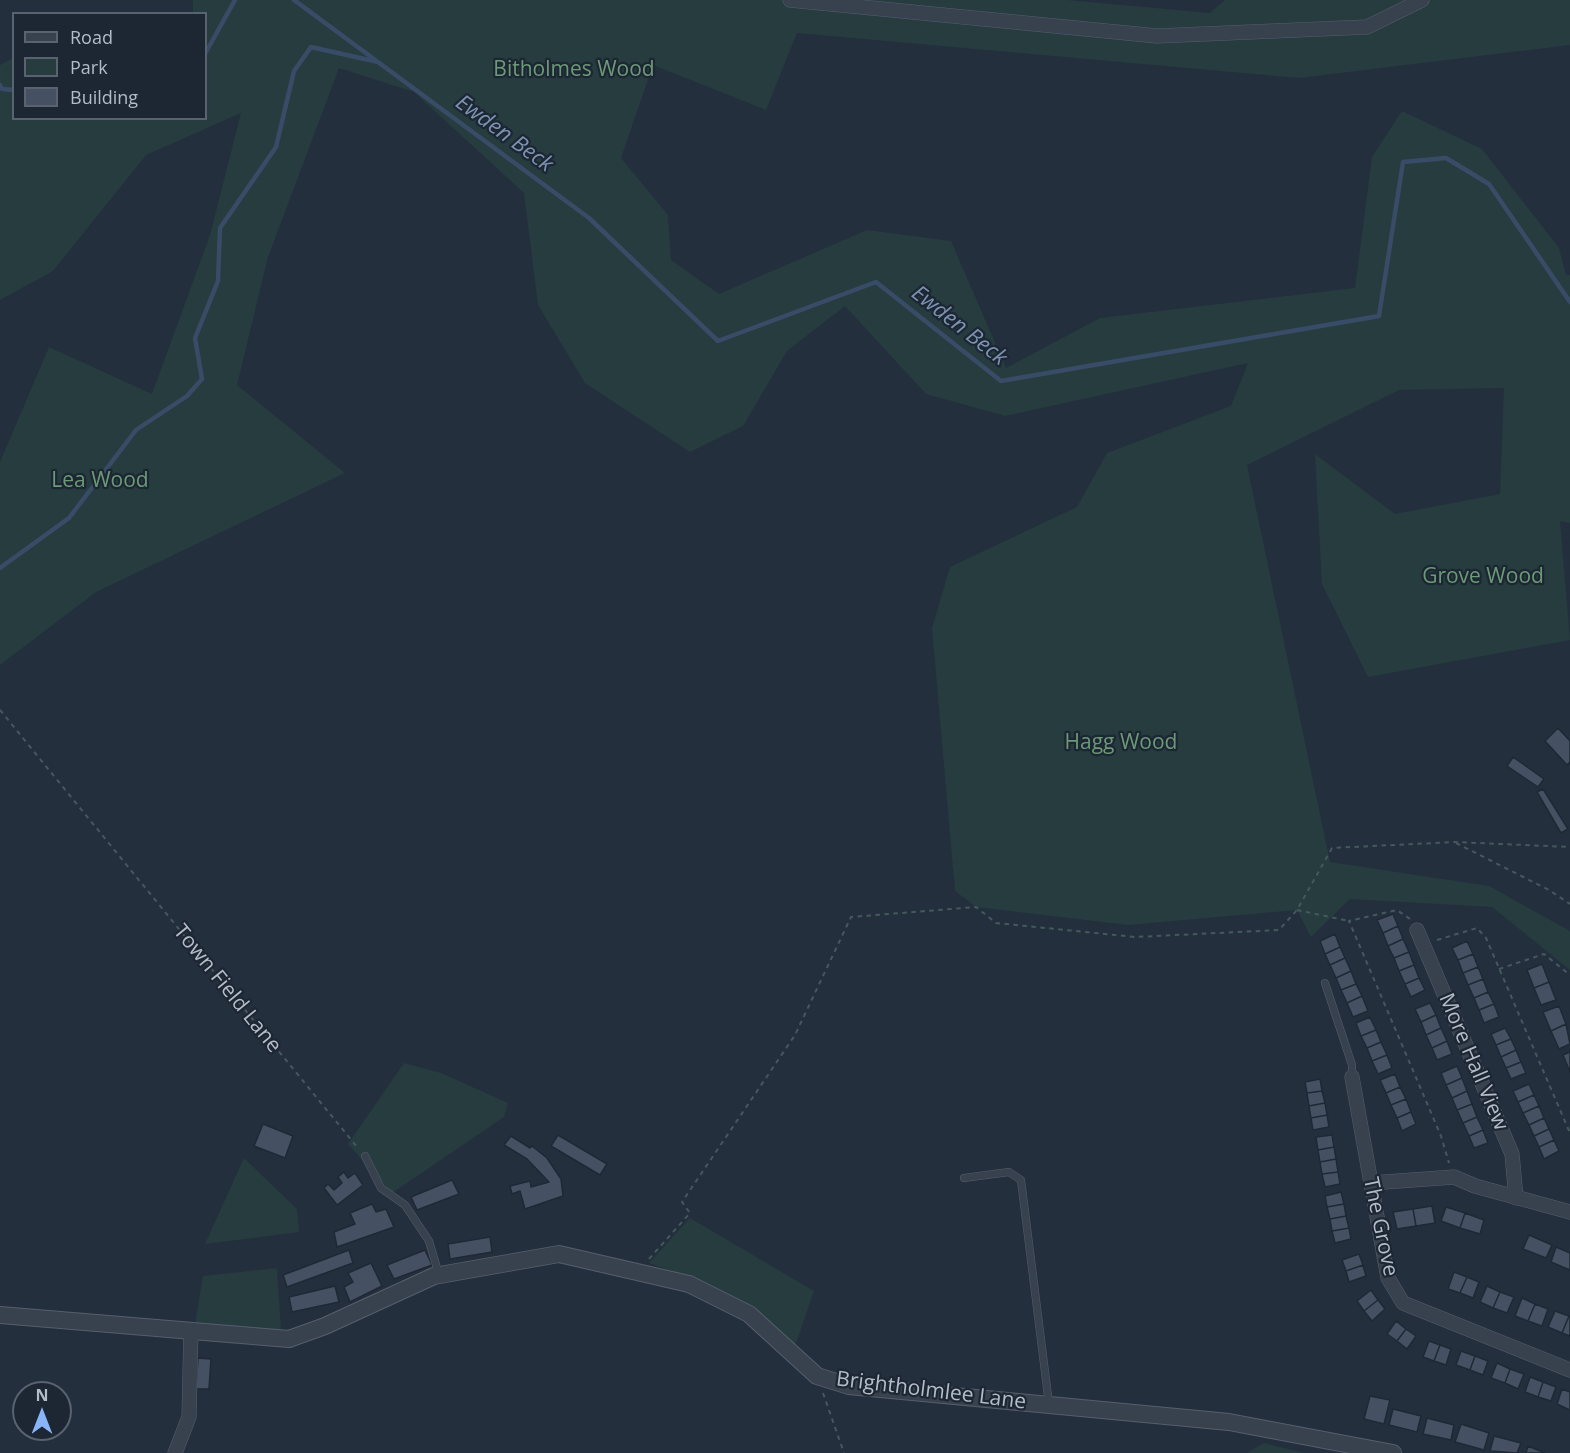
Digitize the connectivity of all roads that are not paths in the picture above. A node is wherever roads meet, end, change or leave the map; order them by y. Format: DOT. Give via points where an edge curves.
graph roads {
  1 [pos="790,0"];
  2 [pos="1422,0"];
  3 [pos="1417,930"];
  4 [pos="1325,983"];
  5 [pos="1352,1077"];
  6 [pos="365,1156"];
  7 [pos="964,1178"];
  8 [pos="1371,1183"];
  9 [pos="1516,1198"];
  10 [pos="1570,1212"];
  11 [pos="439,1275"];
  12 [pos="0,1315"];
  13 [pos="190,1330"];
  14 [pos="1570,1370"];
  15 [pos="1049,1405"];
  16 [pos="175,1453"];
  17 [pos="1394,1453"];
  1 -- 2 [label="street" via="1157,36 1367,27"];
  3 -- 9 [label="street, More Hall View" via="1512,1154"];
  4 -- 5 [label="lane" via="1352,1065"];
  5 -- 8 [label="street, The Grove"];
  6 -- 11 [label="lane" via="381,1188 405,1205 429,1241"];
  7 -- 15 [label="lane" via="1009,1172 1021,1180"];
  8 -- 9 [label="street" via="1454,1177"];
  8 -- 14 [label="street, The Grove" via="1388,1278 1403,1303"];
  9 -- 10 [label="street"];
  11 -- 13 [label="street, Brightholmlee Lane" via="289,1339"];
  11 -- 15 [label="street, Brightholmlee Lane" via="559,1254 689,1284 748,1314 817,1376 849,1386"];
  12 -- 13 [label="street, Brightholmlee Lane"];
  13 -- 16 [label="street" via="189,1417"];
  15 -- 17 [label="street, Brightholmlee Lane" via="1229,1422"];
}
